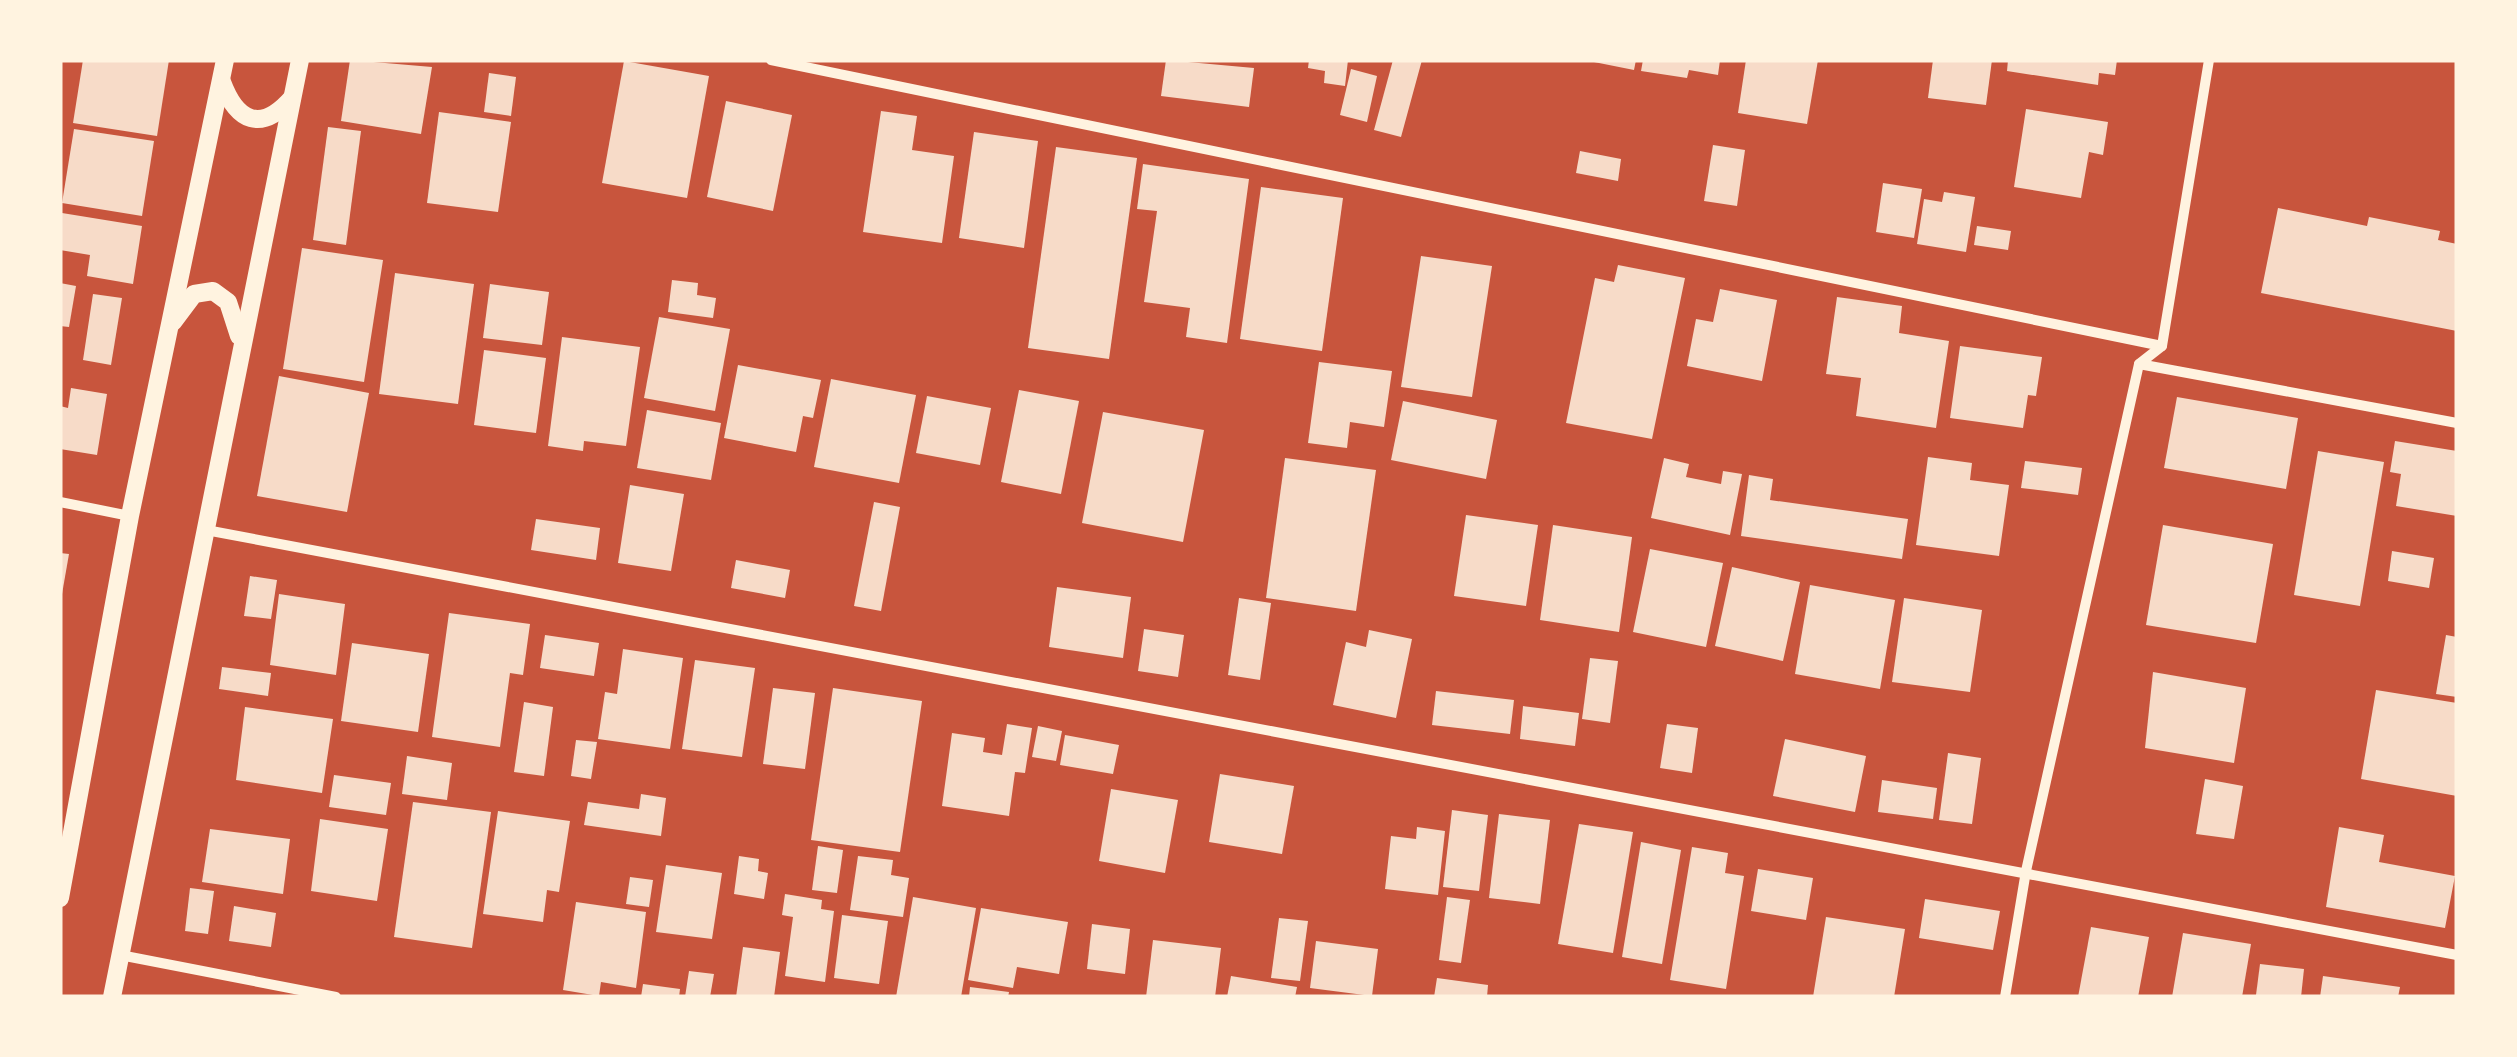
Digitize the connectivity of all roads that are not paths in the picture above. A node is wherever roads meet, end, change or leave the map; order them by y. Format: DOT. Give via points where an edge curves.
graph roads {
  1 [pos="225,60"];
  2 [pos="300,60"];
  3 [pos="771,60"];
  4 [pos="2209,60"];
  5 [pos="221,80"];
  6 [pos="292,98"];
  7 [pos="166,334"];
  8 [pos="240,342"];
  9 [pos="2162,346"];
  10 [pos="2139,364"];
  11 [pos="2457,423"];
  12 [pos="60,502"];
  13 [pos="130,516"];
  14 [pos="206,530"];
  15 [pos="2026,871"];
  16 [pos="60,898"];
  17 [pos="120,955"];
  18 [pos="2457,955"];
  19 [pos="112,997"];
  20 [pos="336,997"];
  21 [pos="2005,997"];
  1 -- 5 [label="street"];
  2 -- 6 [label="street"];
  3 -- 9 [label="street"];
  4 -- 9 [label="street"];
  5 -- 6 [label="street" via="229,102 254,120 268,119"];
  5 -- 7 [label="street"];
  6 -- 8 [label="street"];
  7 -- 8 [label="street" via="194,294 213,291 228,302"];
  7 -- 13 [label="street"];
  8 -- 14 [label="street"];
  9 -- 10 [label="street"];
  10 -- 11 [label="street"];
  10 -- 15 [label="street"];
  12 -- 13 [label="street"];
  13 -- 16 [label="street"];
  14 -- 15 [label="street"];
  14 -- 17 [label="street"];
  15 -- 18 [label="street"];
  15 -- 21 [label="street"];
  17 -- 19 [label="street"];
  17 -- 20 [label="street"];
}
